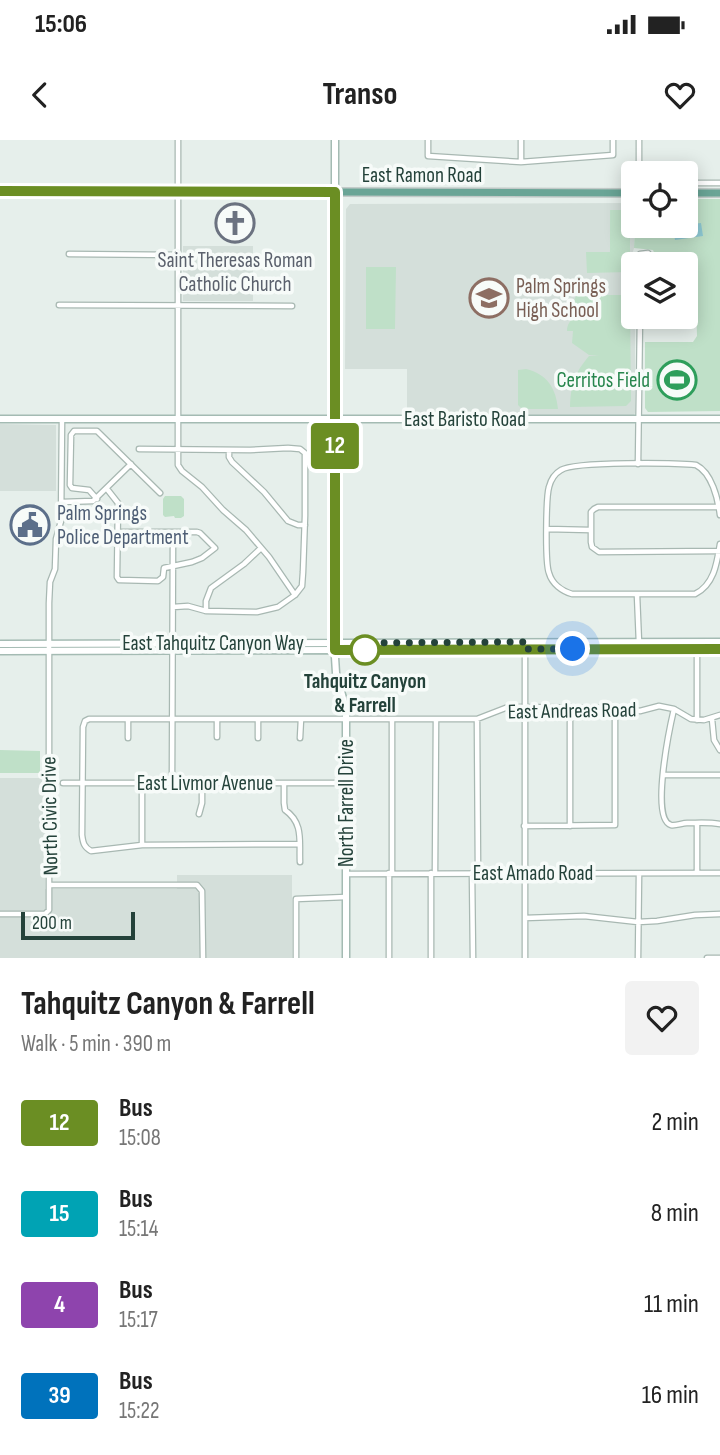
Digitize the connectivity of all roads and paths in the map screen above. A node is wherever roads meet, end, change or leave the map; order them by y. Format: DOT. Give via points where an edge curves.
graph roads {
  1 [pos="178,140"];
  2 [pos="335,140"];
  3 [pos="428,140"];
  4 [pos="521,140"];
  5 [pos="613,140"];
  6 [pos="639,140"];
  7 [pos="639,161"];
  8 [pos="521,162"];
  9 [pos="698,183"];
  10 [pos="720,183"];
  11 [pos="0,191"];
  12 [pos="178,191"];
  13 [pos="335,192"];
  14 [pos="621,193"];
  15 [pos="698,193"];
  16 [pos="720,193"];
  17 [pos="69,254"];
  18 [pos="178,255"];
  19 [pos="59,305"];
  20 [pos="178,305"];
  21 [pos="292,306"];
  22 [pos="640,329"];
  23 [pos="0,419"];
  24 [pos="62,419"];
  25 [pos="335,419"];
  26 [pos="720,419"];
  27 [pos="178,420"];
  28 [pos="640,420"];
  29 [pos="139,449"];
  30 [pos="178,450"];
  31 [pos="229,450"];
  32 [pos="131,464"];
  33 [pos="638,464"];
  34 [pos="107,489"];
  35 [pos="160,493"];
  36 [pos="97,499"];
  37 [pos="62,502"];
  38 [pos="720,507"];
  39 [pos="720,516"];
  40 [pos="305,525"];
  41 [pos="547,530"];
  42 [pos="590,530"];
  43 [pos="118,532"];
  44 [pos="173,532"];
  45 [pos="720,544"];
  46 [pos="261,548"];
  47 [pos="719,551"];
  48 [pos="173,566"];
  49 [pos="295,595"];
  50 [pos="637,595"];
  51 [pos="173,607"];
  52 [pos="206,611"];
  53 [pos="720,642"];
  54 [pos="173,643"];
  55 [pos="0,644"];
  56 [pos="525,645"];
  57 [pos="639,645"];
  58 [pos="335,646"];
  59 [pos="49,647"];
  60 [pos="697,649"];
  61 [pos="720,649"];
  62 [pos="0,651"];
  63 [pos="173,651"];
  64 [pos="524,707"];
  65 [pos="570,707"];
  66 [pos="615,708"];
  67 [pos="674,709"];
  68 [pos="720,715"];
  69 [pos="301,719"];
  70 [pos="346,719"];
  71 [pos="392,719"];
  72 [pos="436,719"];
  73 [pos="477,719"];
  74 [pos="712,719"];
  75 [pos="128,720"];
  76 [pos="173,720"];
  77 [pos="216,720"];
  78 [pos="258,720"];
  79 [pos="696,720"];
  80 [pos="217,737"];
  81 [pos="128,738"];
  82 [pos="258,738"];
  83 [pos="300,738"];
  84 [pos="720,750"];
  85 [pos="663,775"];
  86 [pos="720,775"];
  87 [pos="64,783"];
  88 [pos="83,783"];
  89 [pos="142,783"];
  90 [pos="172,783"];
  91 [pos="202,783"];
  92 [pos="284,783"];
  93 [pos="346,783"];
  94 [pos="199,814"];
  95 [pos="697,824"];
  96 [pos="720,824"];
  97 [pos="524,826"];
  98 [pos="570,826"];
  99 [pos="299,844"];
  100 [pos="142,845"];
  101 [pos="300,862"];
  102 [pos="391,873"];
  103 [pos="433,873"];
  104 [pos="475,873"];
  105 [pos="524,873"];
  106 [pos="697,873"];
  107 [pos="720,873"];
  108 [pos="346,874"];
  109 [pos="639,874"];
  110 [pos="49,885"];
  111 [pos="346,897"];
  112 [pos="0,914"];
  113 [pos="720,914"];
  114 [pos="525,918"];
  115 [pos="638,922"];
  116 [pos="203,958"];
  117 [pos="296,958"];
  118 [pos="346,958"];
  119 [pos="389,958"];
  120 [pos="431,958"];
  121 [pos="472,958"];
  122 [pos="525,958"];
  123 [pos="638,958"];
  124 [pos="707,958"];
  125 [pos="720,958"];
  1 -- 12 [label="street"];
  2 -- 13 [label="street, North Farrell Drive"];
  3 -- 8 [label="street" via="428,156"];
  4 -- 8 [label="street"];
  5 -- 8 [label="street" via="613,155"];
  6 -- 7 [label="street"];
  9 -- 10 [label="street"];
  11 -- 12 [label="main road, East Ramon Road"];
  12 -- 13 [label="main road, East Ramon Road"];
  12 -- 18 [label="street"];
  13 -- 14 [label="main road, East Ramon Road"];
  13 -- 25 [label="street, North Farrell Drive"];
  15 -- 16 [label="main road"];
  17 -- 18 [label="street"];
  18 -- 20 [label="street"];
  19 -- 20 [label="street"];
  20 -- 21 [label="street"];
  20 -- 27 [label="street"];
  22 -- 28 [label="street"];
  23 -- 24 [label="street, East Baristo Road"];
  24 -- 27 [label="street, East Baristo Road"];
  24 -- 37 [label="street, North Civic Drive"];
  25 -- 27 [label="street, East Baristo Road"];
  25 -- 28 [label="street, East Baristo Road"];
  25 -- 58 [label="street, North Farrell Drive"];
  26 -- 28 [label="street, East Baristo Road"];
  27 -- 30 [label="street"];
  28 -- 33 [label="street"];
  29 -- 30 [label="street"];
  30 -- 31 [label="street"];
  30 -- 46 [label="street" via="182,471"];
  31 -- 40 [label="street" via="232,463 288,521"];
  31 -- 40 [label="street" via="295,448 305,453"];
  32 -- 34 [label="street"];
  32 -- 35 [label="street"];
  32 -- 36 [label="street" via="97,431 72,432 70,485 89,490"];
  33 -- 38 [label="street" via="701,467"];
  33 -- 41 [label="street" via="574,465 557,472 549,487"];
  34 -- 36 [label="street"];
  34 -- 43 [label="street" via="117,501"];
  36 -- 37 [label="street"];
  37 -- 59 [label="street, North Civic Drive" via="50,582"];
  38 -- 39 [label="street"];
  38 -- 42 [label="street" via="598,508 591,512"];
  40 -- 49 [label="street" via="302,586"];
  41 -- 42 [label="street"];
  41 -- 50 [label="street" via="549,574 559,588 579,595"];
  42 -- 47 [label="street" via="592,547 599,552"];
  43 -- 44 [label="street"];
  43 -- 48 [label="street" via="119,580 158,581 164,568"];
  44 -- 48 [label="street"];
  44 -- 48 [label="street" via="200,533 215,548 202,558"];
  45 -- 47 [label="street"];
  46 -- 49 [label="street"];
  46 -- 52 [label="street" via="211,588"];
  47 -- 50 [label="street" via="712,578 703,590"];
  48 -- 51 [label="street"];
  49 -- 52 [label="street" via="268,610"];
  50 -- 57 [label="street"];
  51 -- 52 [label="street"];
  51 -- 54 [label="street"];
  53 -- 57 [label="street, East Tahquitz Canyon Way"];
  54 -- 58 [label="street, East Tahquitz Canyon Way"];
  54 -- 59 [label="street, East Tahquitz Canyon Way"];
  54 -- 63 [label="street"];
  55 -- 59 [label="street, East Tahquitz Canyon Way"];
  56 -- 57 [label="street, East Tahquitz Canyon Way"];
  56 -- 58 [label="street, East Tahquitz Canyon Way"];
  56 -- 64 [label="street"];
  57 -- 60 [label="street, East Tahquitz Canyon Way"];
  58 -- 63 [label="street, East Tahquitz Canyon Way"];
  58 -- 70 [label="street, North Farrell Drive"];
  59 -- 62 [label="street, East Tahquitz Canyon Way"];
  59 -- 63 [label="street, East Tahquitz Canyon Way"];
  59 -- 110 [label="street, North Civic Drive"];
  60 -- 61 [label="street, East Tahquitz Canyon Way"];
  60 -- 79 [label="street"];
  63 -- 76 [label="street"];
  64 -- 65 [label="street, East Andreas Road"];
  64 -- 73 [label="street, East Andreas Road"];
  64 -- 97 [label="street"];
  65 -- 66 [label="street, East Andreas Road"];
  65 -- 98 [label="street"];
  66 -- 67 [label="street, East Andreas Road"];
  66 -- 98 [label="street" via="615,825"];
  67 -- 79 [label="street, East Andreas Road"];
  67 -- 85 [label="street"];
  68 -- 74 [label="street"];
  69 -- 70 [label="street, East Andreas Road"];
  69 -- 78 [label="street, East Andreas Road"];
  69 -- 83 [label="street"];
  70 -- 71 [label="street, East Andreas Road"];
  70 -- 93 [label="street, North Farrell Drive"];
  71 -- 72 [label="street, East Andreas Road"];
  71 -- 102 [label="street"];
  72 -- 73 [label="street, East Andreas Road"];
  72 -- 103 [label="street"];
  73 -- 104 [label="street"];
  74 -- 79 [label="street"];
  74 -- 84 [label="street"];
  75 -- 76 [label="street, East Andreas Road"];
  75 -- 81 [label="street"];
  75 -- 88 [label="street, East Andreas Road" via="85,721"];
  76 -- 77 [label="street, East Andreas Road"];
  76 -- 90 [label="street"];
  77 -- 78 [label="street, East Andreas Road"];
  77 -- 80 [label="street"];
  78 -- 82 [label="street"];
  85 -- 86 [label="street"];
  85 -- 95 [label="street" via="664,820 671,825"];
  87 -- 88 [label="street, East Livmor Avenue"];
  88 -- 89 [label="street, East Livmor Avenue"];
  88 -- 100 [label="street" via="86,848 96,851"];
  89 -- 90 [label="street, East Livmor Avenue"];
  89 -- 100 [label="street"];
  90 -- 91 [label="street, East Livmor Avenue"];
  91 -- 92 [label="street, East Livmor Avenue"];
  91 -- 94 [label="street"];
  92 -- 93 [label="street, East Livmor Avenue"];
  92 -- 99 [label="street" via="285,810 299,825"];
  93 -- 108 [label="street, North Farrell Drive"];
  95 -- 96 [label="street"];
  95 -- 106 [label="street"];
  97 -- 98 [label="street"];
  97 -- 105 [label="street"];
  99 -- 100 [label="street"];
  99 -- 101 [label="street"];
  102 -- 103 [label="street, East Amado Road"];
  102 -- 108 [label="street, East Amado Road"];
  102 -- 119 [label="street"];
  103 -- 104 [label="street, East Amado Road"];
  103 -- 120 [label="street"];
  104 -- 105 [label="street, East Amado Road"];
  104 -- 121 [label="street"];
  105 -- 109 [label="street, East Amado Road"];
  105 -- 114 [label="street"];
  106 -- 107 [label="street, East Amado Road"];
  106 -- 109 [label="street, East Amado Road"];
  108 -- 111 [label="street, North Farrell Drive"];
  109 -- 115 [label="street"];
  110 -- 112 [label="street" via="47,912"];
  110 -- 116 [label="street, North Civic Drive" via="199,886"];
  111 -- 117 [label="street" via="296,899"];
  111 -- 118 [label="street, North Farrell Drive"];
  113 -- 115 [label="street"];
  114 -- 115 [label="street" via="584,916"];
  114 -- 122 [label="street"];
  115 -- 123 [label="street"];
  124 -- 125 [label="street"];
}
